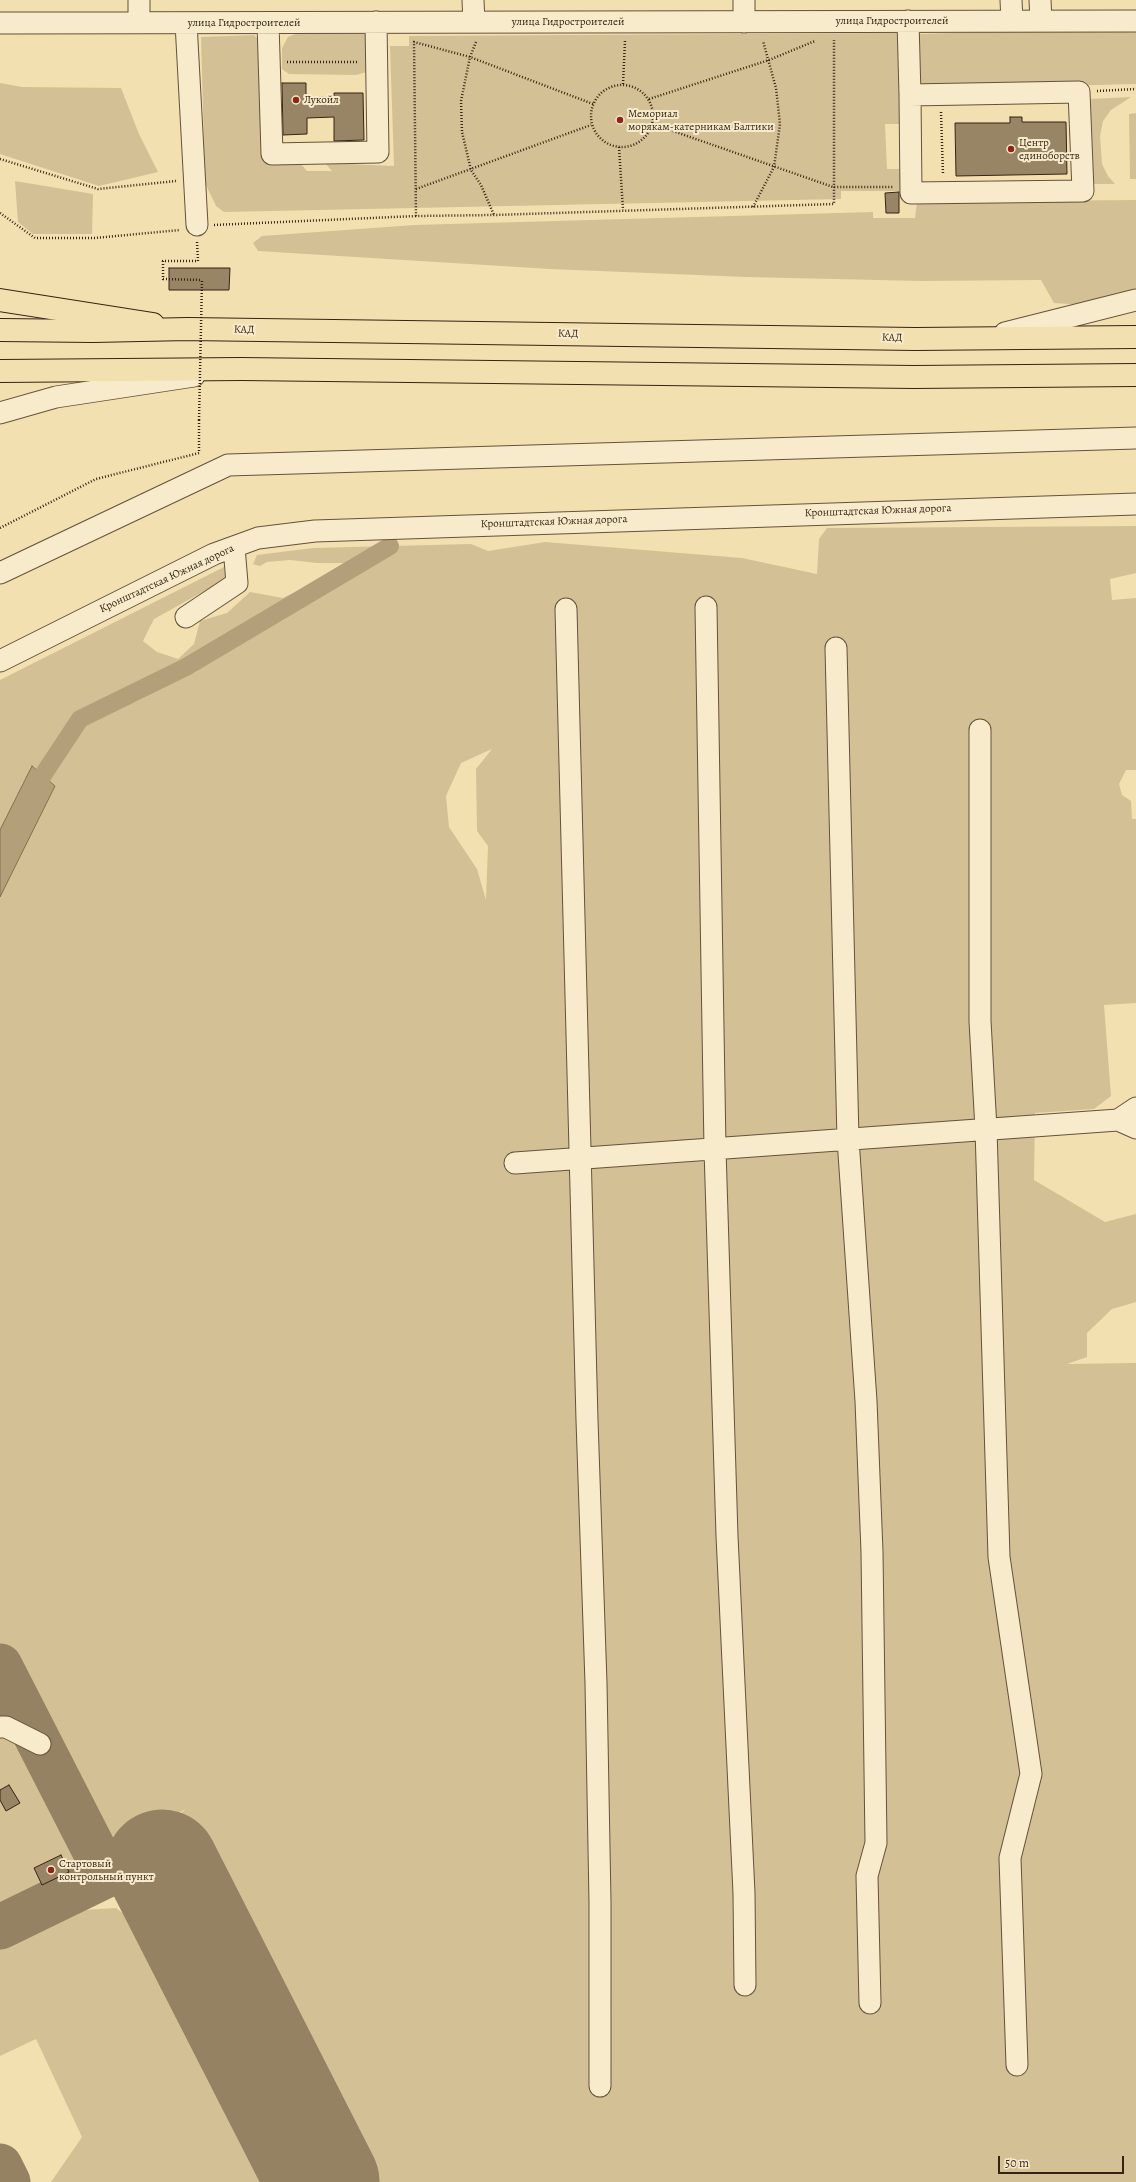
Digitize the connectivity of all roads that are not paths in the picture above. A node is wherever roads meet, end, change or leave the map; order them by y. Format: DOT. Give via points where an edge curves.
graph roads {
  1 [pos="139,0"];
  2 [pos="473,0"];
  3 [pos="744,0"];
  4 [pos="1011,0"];
  5 [pos="1040,0"];
  6 [pos="1012,21"];
  7 [pos="1041,21"];
  8 [pos="1136,21"];
  9 [pos="376,22"];
  10 [pos="744,22"];
  11 [pos="908,22"];
  12 [pos="0,23"];
  13 [pos="139,23"];
  14 [pos="186,23"];
  15 [pos="268,23"];
  16 [pos="475,32"];
  17 [pos="910,95"];
  18 [pos="197,225"];
  19 [pos="0,300"];
  20 [pos="1136,300"];
  21 [pos="188,329"];
  22 [pos="0,330"];
  23 [pos="988,337"];
  24 [pos="1136,337"];
  25 [pos="241,369"];
  26 [pos="0,370"];
  27 [pos="1136,375"];
  28 [pos="0,413"];
  29 [pos="1136,438"];
  30 [pos="1136,504"];
  31 [pos="234,547"];
  32 [pos="0,573"];
  33 [pos="706,607"];
  34 [pos="566,609"];
  35 [pos="186,617"];
  36 [pos="836,648"];
  37 [pos="0,661"];
  38 [pos="980,730"];
  39 [pos="1136,1108"];
  40 [pos="1127,1124"];
  41 [pos="986,1129"];
  42 [pos="848,1140"];
  43 [pos="715,1149"];
  44 [pos="580,1159"];
  45 [pos="516,1163"];
  46 [pos="0,1727"];
  47 [pos="40,1744"];
  48 [pos="745,1985"];
  49 [pos="870,2003"];
  50 [pos="1017,2065"];
  51 [pos="600,2086"];
  1 -- 13 [label="street"];
  2 -- 16 [label="street"];
  3 -- 10 [label="street"];
  4 -- 6 [label="street"];
  5 -- 7 [label="street"];
  6 -- 7 [label="street, улица Гидростроителей"];
  6 -- 11 [label="street, улица Гидростроителей"];
  7 -- 8 [label="street, улица Гидростроителей"];
  9 -- 15 [label="street, улица Гидростроителей"];
  9 -- 15 [label="street" via="378,152 272,154"];
  9 -- 16 [label="street, улица Гидростроителей"];
  10 -- 11 [label="street, улица Гидростроителей"];
  10 -- 16 [label="street, улица Гидростроителей"];
  11 -- 17 [label="street"];
  12 -- 13 [label="street, улица Гидростроителей"];
  13 -- 14 [label="street, улица Гидростроителей"];
  14 -- 15 [label="street, улица Гидростроителей"];
  14 -- 18 [label="street"];
  17 -- 17 [label="street" via="1079,92 1083,191 912,193"];
  19 -- 21 [label="main road"];
  20 -- 23 [label="street"];
  21 -- 22 [label="main road, КАД"];
  21 -- 23 [label="main road, КАД" via="915,339"];
  23 -- 24 [label="main road, КАД"];
  25 -- 26 [label="main road"];
  25 -- 27 [label="main road" via="914,377"];
  25 -- 28 [label="street" via="56,397"];
  29 -- 32 [label="street" via="228,465"];
  30 -- 31 [label="street, Кронштадтская Южная дорога" via="315,531 258,538"];
  31 -- 35 [label="street" via="237,583"];
  31 -- 37 [label="street, Кронштадтская Южная дорога" via="214,554"];
  33 -- 43 [label="street"];
  34 -- 44 [label="street"];
  36 -- 42 [label="street"];
  38 -- 41 [label="street" via="980,1021"];
  39 -- 40 [label="street"];
  40 -- 41 [label="street"];
  41 -- 42 [label="street"];
  41 -- 50 [label="street" via="999,1557 1031,1774 1010,1858"];
  42 -- 43 [label="street"];
  42 -- 49 [label="street" via="866,1401 872,1552 876,1843 867,1876"];
  43 -- 44 [label="street"];
  43 -- 48 [label="street" via="727,1536 744,1892"];
  44 -- 45 [label="street"];
  44 -- 51 [label="street" via="598,1785"];
  46 -- 47 [label="street" via="19,1732"];
}
